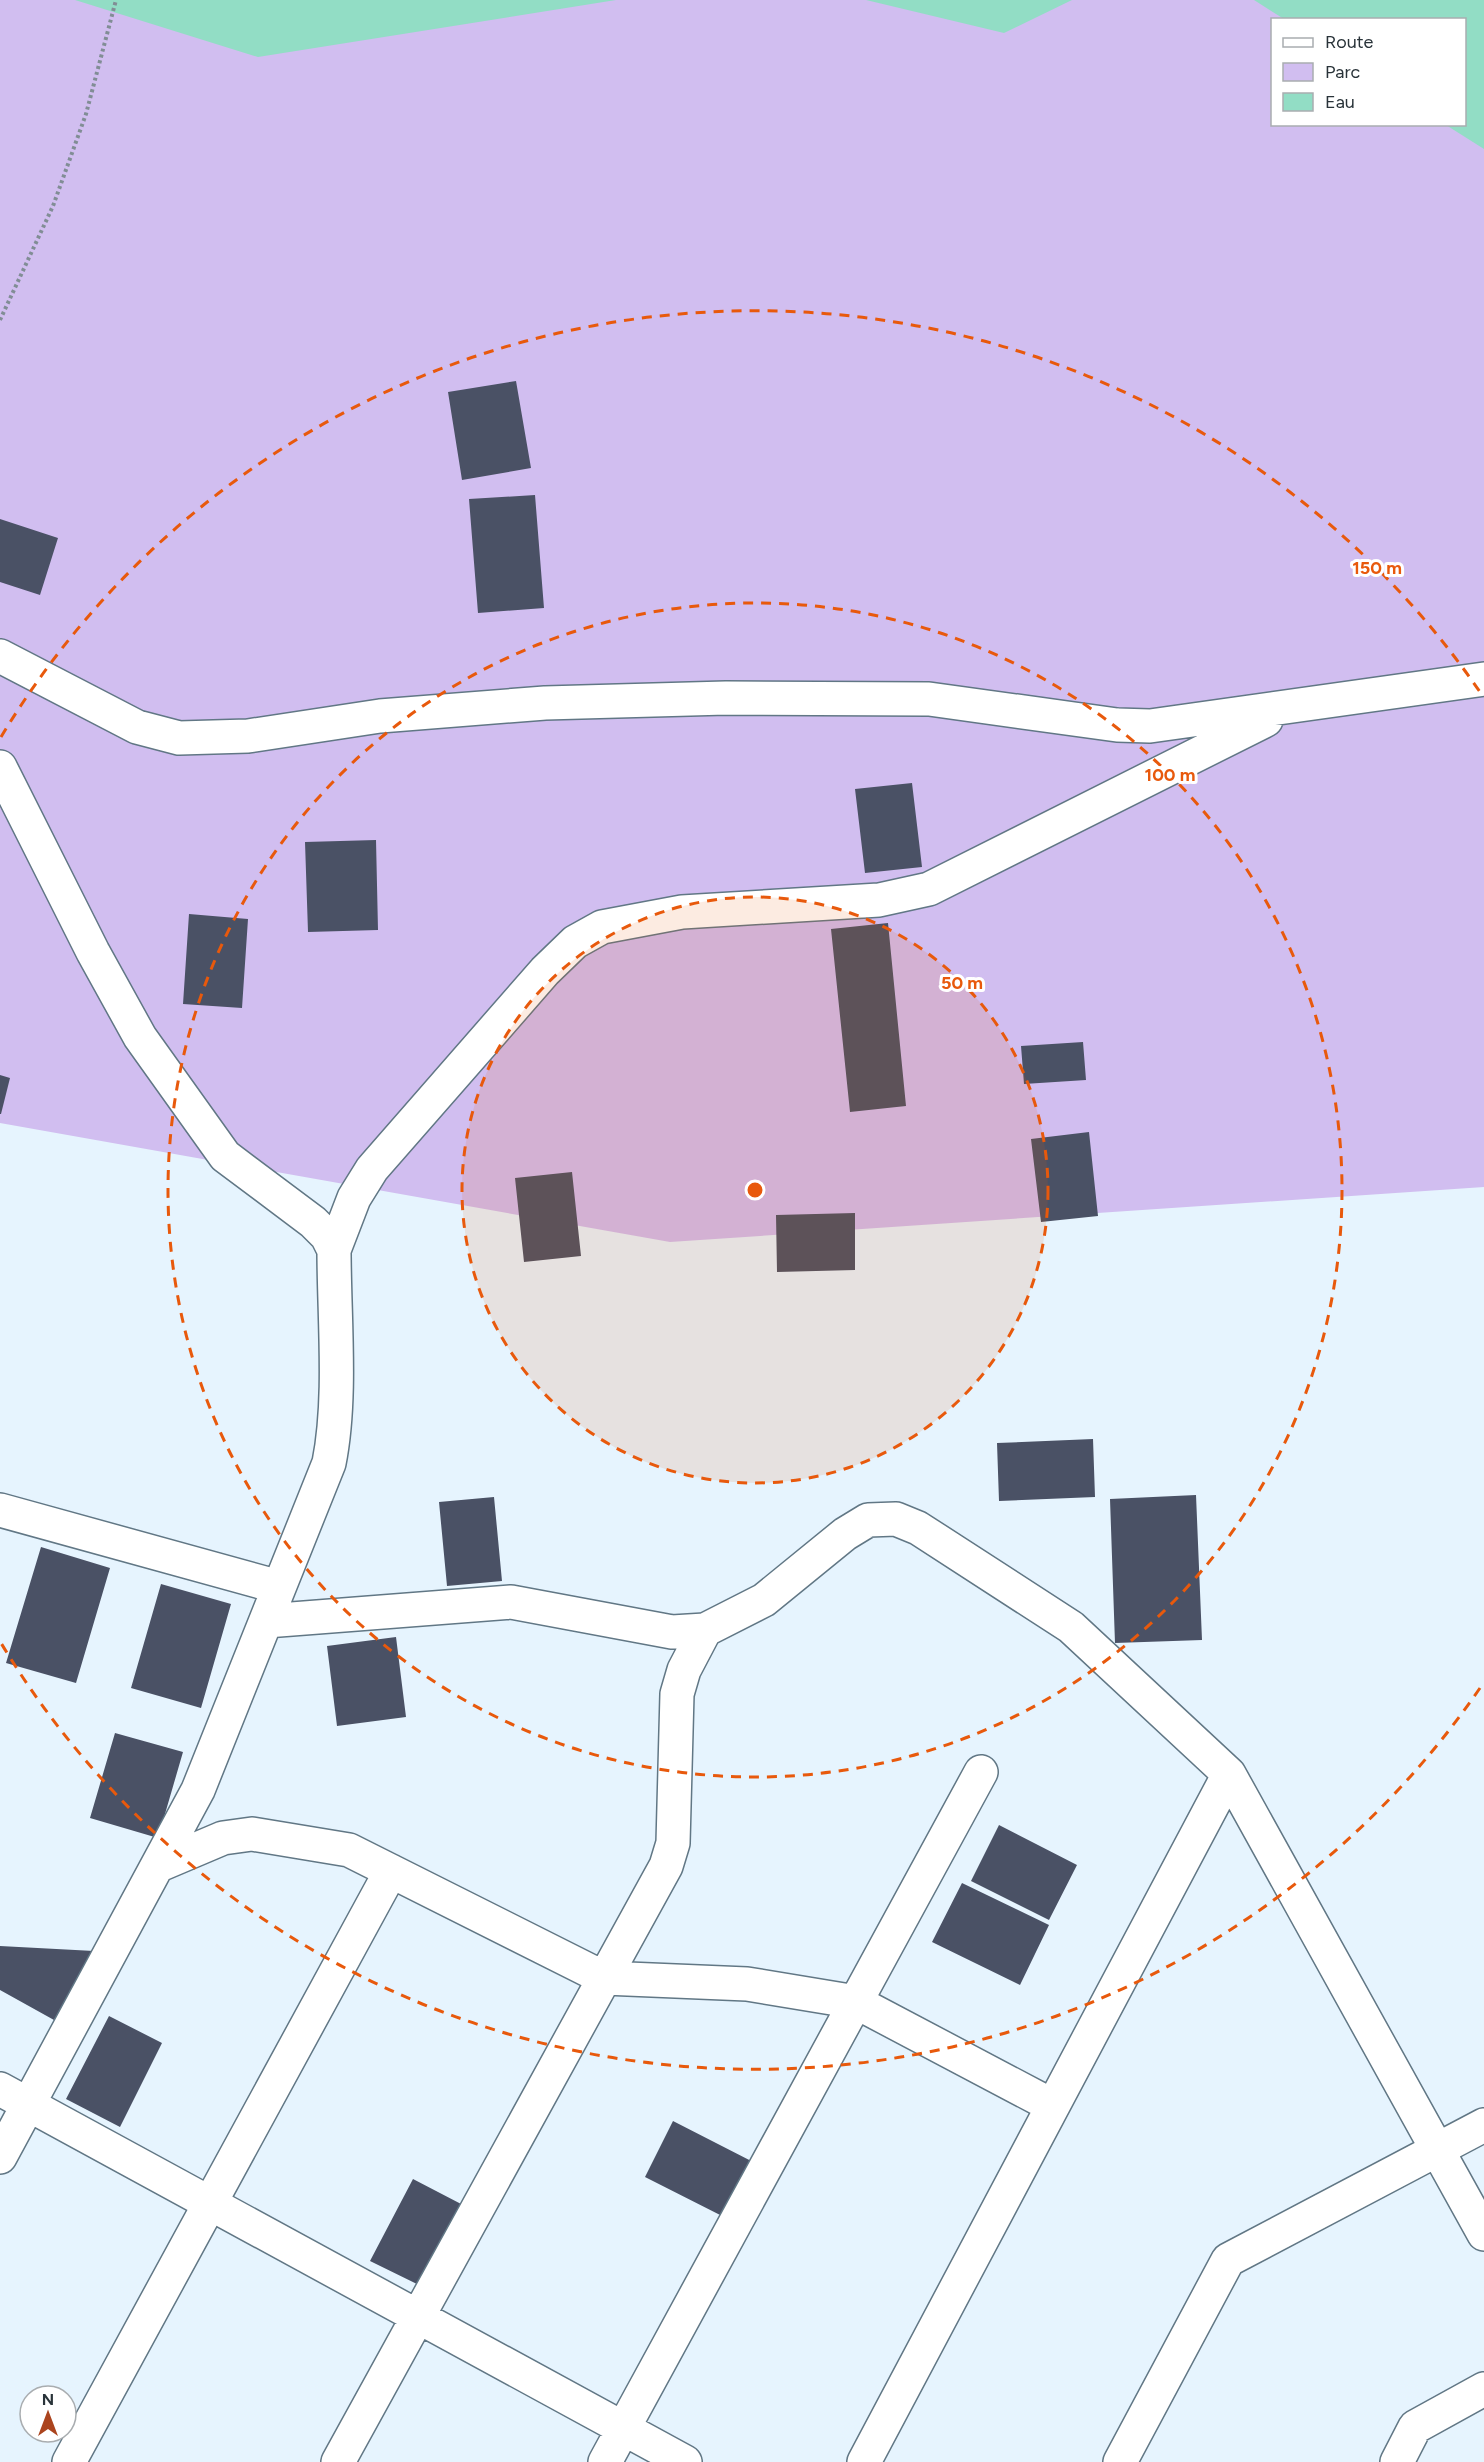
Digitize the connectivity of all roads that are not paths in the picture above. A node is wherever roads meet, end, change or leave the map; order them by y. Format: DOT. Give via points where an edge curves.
graph roads {
  1 [pos="0,656"];
  2 [pos="1484,679"];
  3 [pos="1288,708"];
  4 [pos="0,766"];
  5 [pos="334,1250"];
  6 [pos="1,1515"];
  7 [pos="279,1587"];
  8 [pos="266,1621"];
  9 [pos="705,1630"];
  10 [pos="981,1772"];
  11 [pos="1228,1774"];
  12 [pos="157,1866"];
  13 [pos="391,1871"];
  14 [pos="604,1978"];
  15 [pos="856,2002"];
  16 [pos="0,2089"];
  17 [pos="28,2105"];
  18 [pos="1051,2105"];
  19 [pos="1484,2125"];
  20 [pos="1437,2150"];
  21 [pos="0,2157"];
  22 [pos="210,2203"];
  23 [pos="1484,2234"];
  24 [pos="418,2317"];
  25 [pos="1484,2389"];
  26 [pos="623,2428"];
  27 [pos="69,2462"];
  28 [pos="338,2462"];
  29 [pos="604,2462"];
  30 [pos="685,2462"];
  31 [pos="864,2462"];
  32 [pos="1120,2462"];
  33 [pos="1396,2462"];
  1 -- 3 [label="street" via="137,727 179,738 248,736 380,716 556,702 929,699 1117,725 1150,726"];
  2 -- 3 [label="street"];
  3 -- 5 [label="street" via="928,889 879,900 682,912 602,927 576,942 545,971 372,1168 354,1198"];
  4 -- 5 [label="street" via="140,1037 225,1156 313,1222"];
  5 -- 7 [label="street" via="334,1440 329,1463"];
  6 -- 7 [label="street"];
  7 -- 8 [label="street"];
  8 -- 9 [label="street" via="511,1602 672,1632"];
  8 -- 12 [label="street" via="198,1790"];
  9 -- 11 [label="street" via="764,1600 868,1520 896,1519 918,1528 1071,1627"];
  9 -- 14 [label="street" via="684,1670 677,1694 671,1851"];
  10 -- 15 [label="street"];
  11 -- 18 [label="street"];
  11 -- 20 [label="street"];
  12 -- 13 [label="street" via="223,1838 252,1834 349,1850"];
  12 -- 17 [label="street"];
  13 -- 14 [label="street"];
  13 -- 22 [label="street"];
  14 -- 15 [label="street" via="747,1984"];
  14 -- 24 [label="street"];
  15 -- 18 [label="street"];
  15 -- 26 [label="street"];
  16 -- 17 [label="street"];
  17 -- 21 [label="street"];
  17 -- 22 [label="street"];
  18 -- 31 [label="street"];
  19 -- 20 [label="street"];
  20 -- 23 [label="street"];
  20 -- 32 [label="street" via="1228,2260"];
  22 -- 24 [label="street"];
  22 -- 27 [label="street"];
  24 -- 26 [label="street"];
  24 -- 28 [label="street"];
  25 -- 33 [label="street" via="1415,2427"];
  26 -- 29 [label="street"];
  26 -- 30 [label="street"];
}
